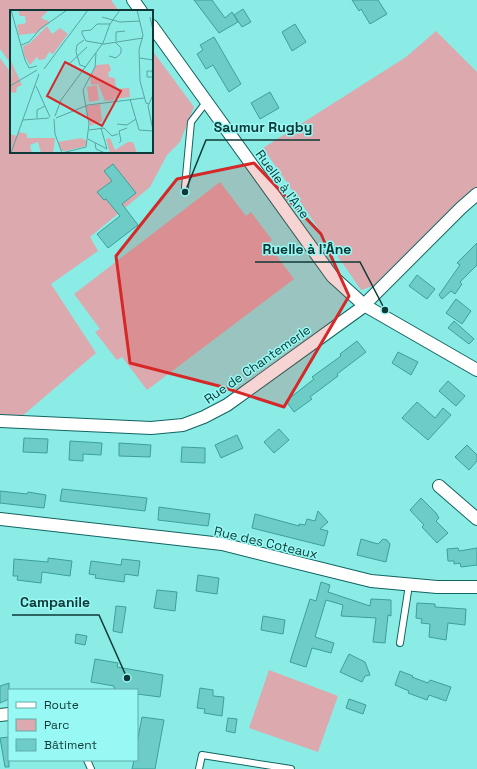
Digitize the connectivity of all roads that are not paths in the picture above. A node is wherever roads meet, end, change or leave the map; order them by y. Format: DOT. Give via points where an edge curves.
graph roads {
  1 [pos="133,0"];
  2 [pos="140,10"];
  3 [pos="153,27"];
  4 [pos="207,101"];
  5 [pos="185,187"];
  6 [pos="477,194"];
  7 [pos="364,305"];
  8 [pos="477,370"];
  9 [pos="0,421"];
  10 [pos="439,486"];
  11 [pos="0,519"];
  12 [pos="477,519"];
  13 [pos="409,585"];
  14 [pos="477,587"];
  15 [pos="400,644"];
  16 [pos="199,769"];
  17 [pos="291,769"];
  1 -- 2 [label="street"];
  3 -- 4 [label="street, Ruelle à l'Ane"];
  4 -- 5 [label="lane" via="191,122"];
  4 -- 7 [label="street, Ruelle à l'Ane" via="332,276"];
  6 -- 7 [label="street, Rue de Chantemerle"];
  7 -- 8 [label="street, Ruelle à l'Ane"];
  7 -- 9 [label="street, Rue de Chantemerle" via="227,405 204,418 183,425 152,428"];
  10 -- 12 [label="street"];
  11 -- 13 [label="street, Rue des Coteaux" via="222,544 371,581"];
  13 -- 14 [label="street, Rue des Coteaux"];
  13 -- 15 [label="lane"];
  16 -- 17 [label="lane" via="202,755"];
}
